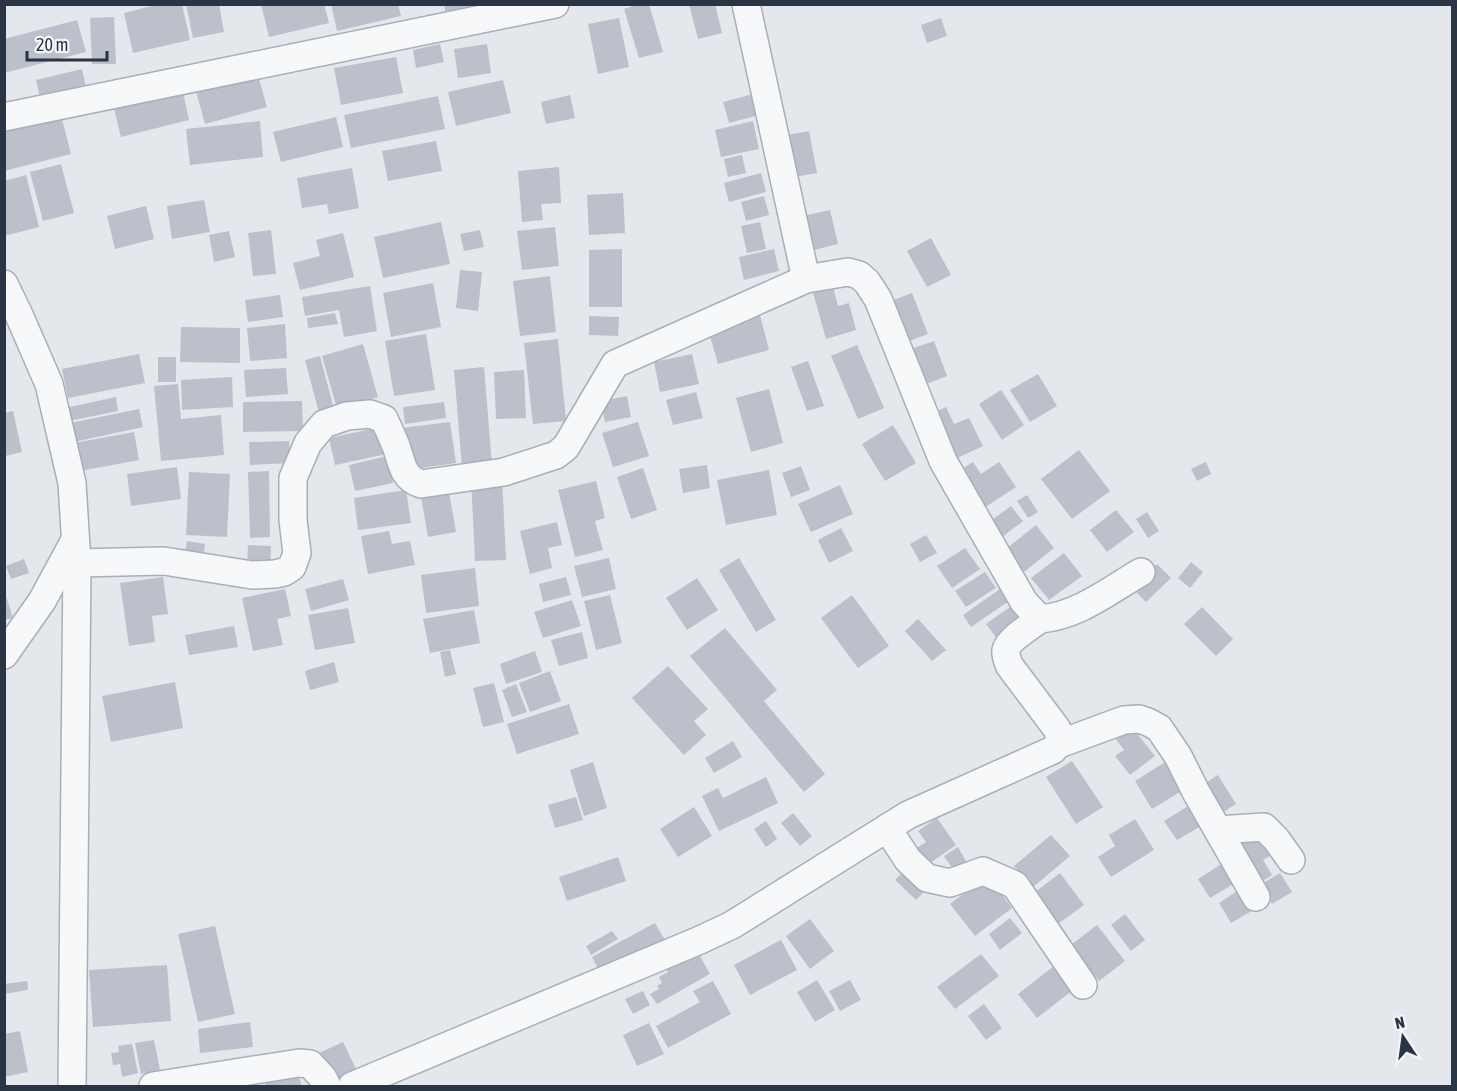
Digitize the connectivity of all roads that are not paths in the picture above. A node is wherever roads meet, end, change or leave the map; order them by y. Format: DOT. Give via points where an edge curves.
graph roads {
  1 [pos="555,4"];
  2 [pos="746,4"];
  3 [pos="4,117"];
  4 [pos="806,279"];
  5 [pos="4,284"];
  6 [pos="76,551"];
  7 [pos="1141,572"];
  8 [pos="1040,619"];
  9 [pos="4,655"];
  10 [pos="1059,744"];
  11 [pos="887,828"];
  12 [pos="1218,830"];
  13 [pos="1291,860"];
  14 [pos="1256,897"];
  15 [pos="1083,985"];
  16 [pos="72,1086"];
  17 [pos="153,1086"];
  18 [pos="327,1086"];
  19 [pos="352,1086"];
  1 -- 3 [label="street"];
  2 -- 4 [label="street"];
  4 -- 6 [label="street" via="615,364 566,447 556,456 504,472 421,484 408,477 384,419 370,414 324,424 308,443 293,478 297,552 292,567 284,572 252,575"];
  4 -- 8 [label="street" via="848,272 867,282 878,299 943,461 1024,602"];
  5 -- 6 [label="street" via="49,384 72,483"];
  6 -- 9 [label="street"];
  6 -- 16 [label="street"];
  7 -- 8 [label="street" via="1074,611"];
  8 -- 10 [label="street" via="1010,642 1006,658 1057,729"];
  10 -- 11 [label="street"];
  10 -- 12 [label="street" via="1124,720 1148,722 1159,728 1178,756"];
  11 -- 15 [label="street" via="908,860 927,878 950,883 983,871 1015,885"];
  11 -- 19 [label="street" via="700,940"];
  12 -- 13 [label="street" via="1264,827"];
  12 -- 14 [label="street"];
  17 -- 18 [label="street" via="299,1063 310,1064"];
}
